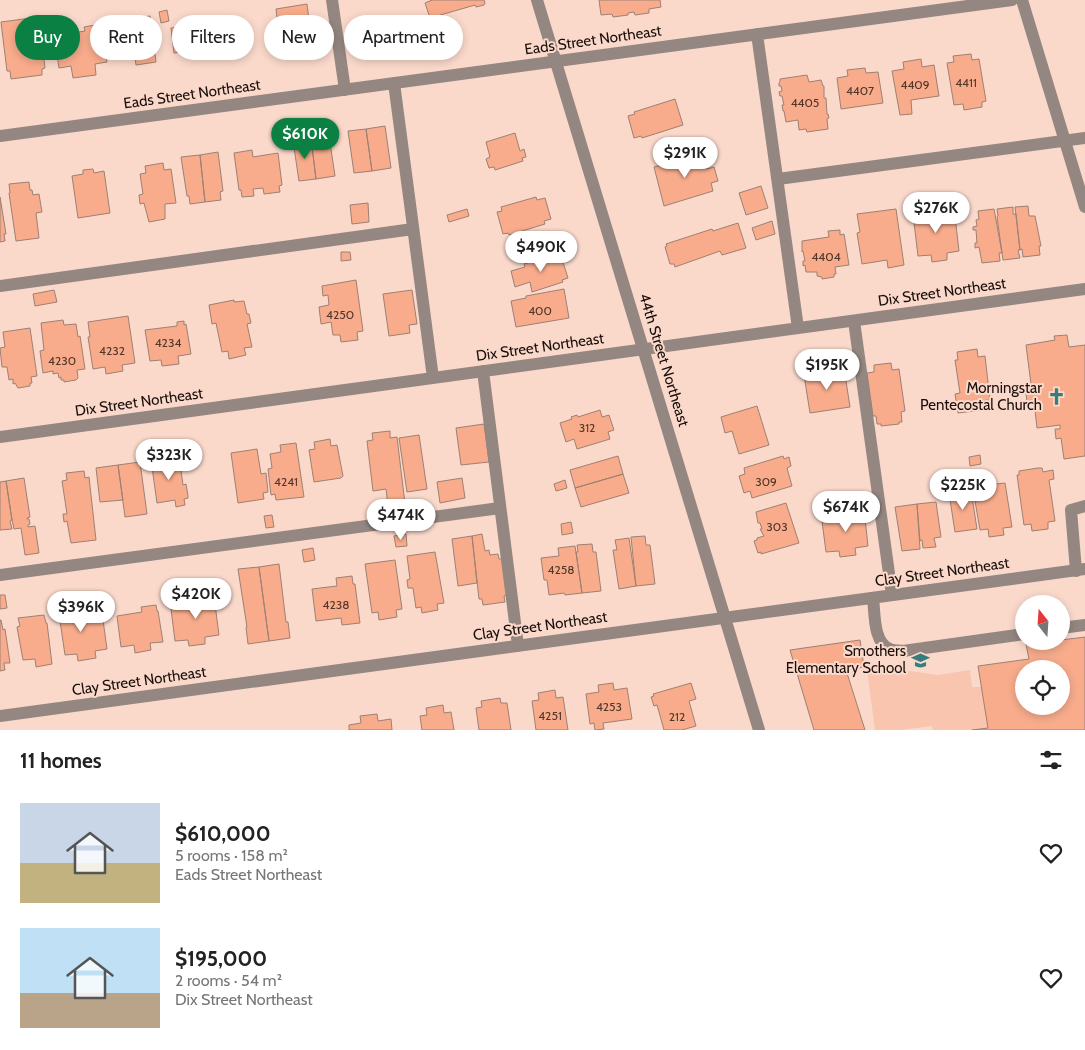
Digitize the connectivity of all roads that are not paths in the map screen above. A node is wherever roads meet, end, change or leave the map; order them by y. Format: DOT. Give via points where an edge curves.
graph roads {
  1 [pos="332,0"];
  2 [pos="537,0"];
  3 [pos="1012,0"];
  4 [pos="1022,0"];
  5 [pos="757,34"];
  6 [pos="556,62"];
  7 [pos="394,83"];
  8 [pos="345,90"];
  9 [pos="0,136"];
  10 [pos="1085,138"];
  11 [pos="1065,141"];
  12 [pos="778,179"];
  13 [pos="1085,207"];
  14 [pos="413,229"];
  15 [pos="0,286"];
  16 [pos="1085,289"];
  17 [pos="854,321"];
  18 [pos="798,328"];
  19 [pos="644,349"];
  20 [pos="483,371"];
  21 [pos="432,378"];
  22 [pos="0,437"];
  23 [pos="1085,506"];
  24 [pos="500,508"];
  25 [pos="1080,570"];
  26 [pos="0,575"];
  27 [pos="892,596"];
  28 [pos="873,598"];
  29 [pos="725,618"];
  30 [pos="1085,625"];
  31 [pos="1070,627"];
  32 [pos="1015,635"];
  33 [pos="518,646"];
  34 [pos="0,716"];
  35 [pos="759,730"];
  1 -- 8 [label="street"];
  2 -- 6 [label="street, 44th Street Northeast"];
  3 -- 5 [label="street, Eads Street Northeast"];
  4 -- 11 [label="street"];
  5 -- 6 [label="street, Eads Street Northeast"];
  5 -- 12 [label="street"];
  6 -- 7 [label="street, Eads Street Northeast"];
  6 -- 19 [label="street, 44th Street Northeast"];
  7 -- 8 [label="street, Eads Street Northeast"];
  7 -- 14 [label="street"];
  8 -- 9 [label="street, Eads Street Northeast"];
  10 -- 11 [label="street"];
  11 -- 12 [label="street"];
  11 -- 13 [label="street"];
  12 -- 18 [label="street"];
  14 -- 15 [label="street"];
  14 -- 21 [label="street"];
  16 -- 17 [label="street, Dix Street Northeast"];
  17 -- 18 [label="street, Dix Street Northeast"];
  17 -- 27 [label="street"];
  18 -- 19 [label="street, Dix Street Northeast"];
  19 -- 20 [label="street, Dix Street Northeast"];
  19 -- 29 [label="street, 44th Street Northeast"];
  20 -- 21 [label="street, Dix Street Northeast"];
  20 -- 24 [label="street"];
  21 -- 22 [label="street, Dix Street Northeast"];
  23 -- 25 [label="street" via="1071,510"];
  24 -- 26 [label="street"];
  24 -- 33 [label="street"];
  25 -- 27 [label="street, Clay Street Northeast"];
  27 -- 28 [label="street, Clay Street Northeast"];
  28 -- 29 [label="street, Clay Street Northeast"];
  28 -- 32 [label="street" via="878,634 891,650"];
  29 -- 33 [label="street, Clay Street Northeast"];
  29 -- 35 [label="street, 44th Street Northeast"];
  30 -- 31 [label="street"];
  33 -- 34 [label="street, Clay Street Northeast"];
}
